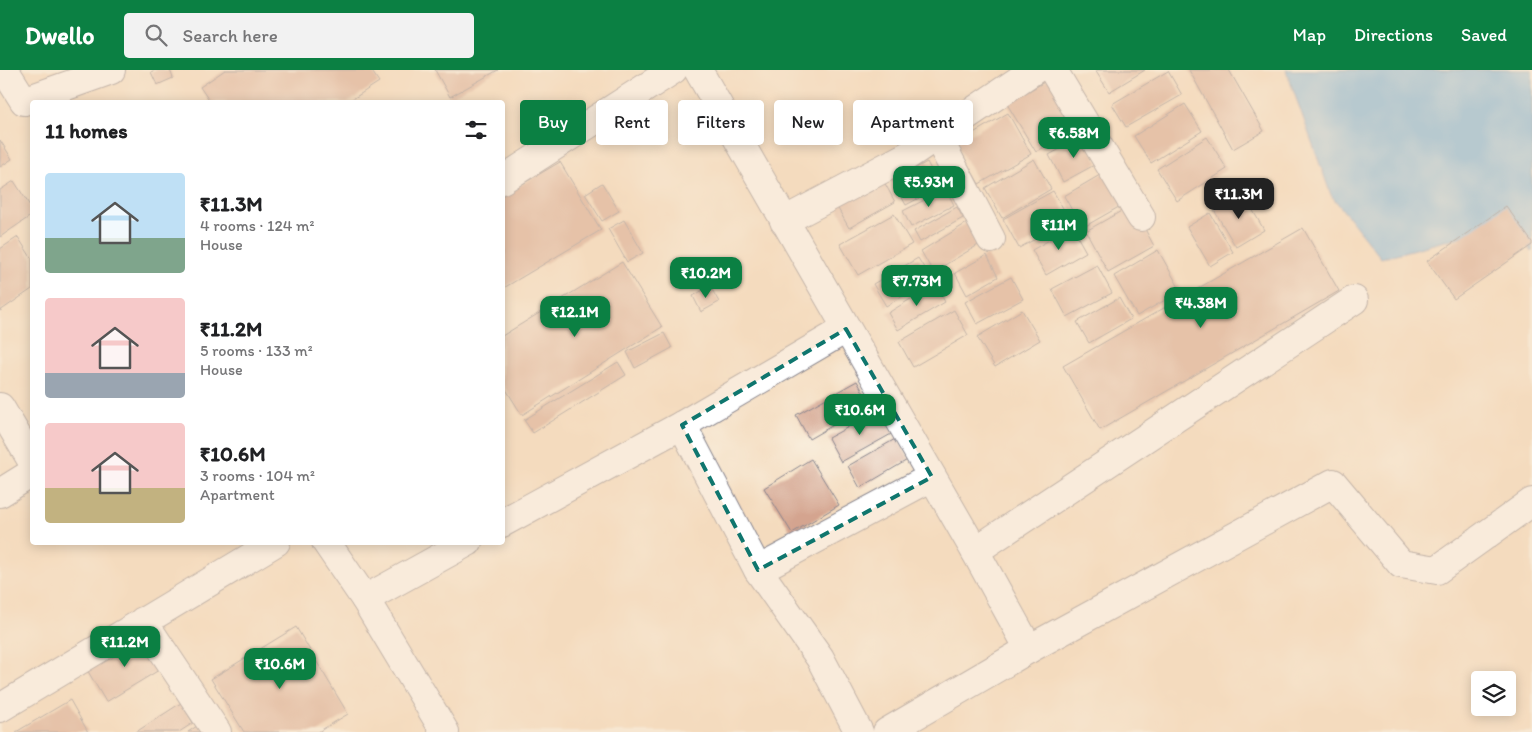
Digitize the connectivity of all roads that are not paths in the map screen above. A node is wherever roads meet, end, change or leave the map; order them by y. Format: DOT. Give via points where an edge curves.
graph roads {
  1 [pos="111,70"];
  2 [pos="673,70"];
  3 [pos="698,70"];
  4 [pos="1034,70"];
  5 [pos="1053,70"];
  6 [pos="4,76"];
  7 [pos="44,100"];
  8 [pos="28,107"];
  9 [pos="973,112"];
  10 [pos="924,145"];
  11 [pos="942,145"];
  12 [pos="505,178"];
  13 [pos="1141,217"];
  14 [pos="784,221"];
  15 [pos="991,238"];
  16 [pos="1354,300"];
  17 [pos="846,329"];
  18 [pos="0,407"];
  19 [pos="682,425"];
  20 [pos="30,459"];
  21 [pos="30,474"];
  22 [pos="932,477"];
  23 [pos="0,493"];
  24 [pos="1532,502"];
  25 [pos="505,522"];
  26 [pos="271,545"];
  27 [pos="328,545"];
  28 [pos="463,545"];
  29 [pos="975,551"];
  30 [pos="758,570"];
  31 [pos="365,600"];
  32 [pos="142,621"];
  33 [pos="1029,649"];
  34 [pos="0,708"];
  35 [pos="217,732"];
  36 [pos="444,732"];
  37 [pos="859,732"];
  38 [pos="887,732"];
  1 -- 7 [label="street"];
  2 -- 12 [label="street"];
  3 -- 14 [label="street"];
  4 -- 9 [label="street"];
  5 -- 13 [label="street"];
  6 -- 8 [label="street"];
  10 -- 14 [label="street"];
  11 -- 15 [label="street"];
  14 -- 17 [label="street"];
  16 -- 29 [label="street"];
  17 -- 19 [label="street"];
  17 -- 22 [label="street"];
  18 -- 20 [label="street"];
  19 -- 25 [label="street"];
  19 -- 30 [label="street"];
  21 -- 23 [label="street"];
  22 -- 29 [label="street"];
  22 -- 30 [label="street"];
  24 -- 33 [label="street" via="1437,570 1401,564 1333,483"];
  26 -- 32 [label="street"];
  27 -- 31 [label="street"];
  28 -- 31 [label="street"];
  29 -- 33 [label="street"];
  30 -- 37 [label="street" via="820,658"];
  31 -- 36 [label="street"];
  32 -- 34 [label="street"];
  32 -- 35 [label="street"];
  33 -- 38 [label="street"];
}
